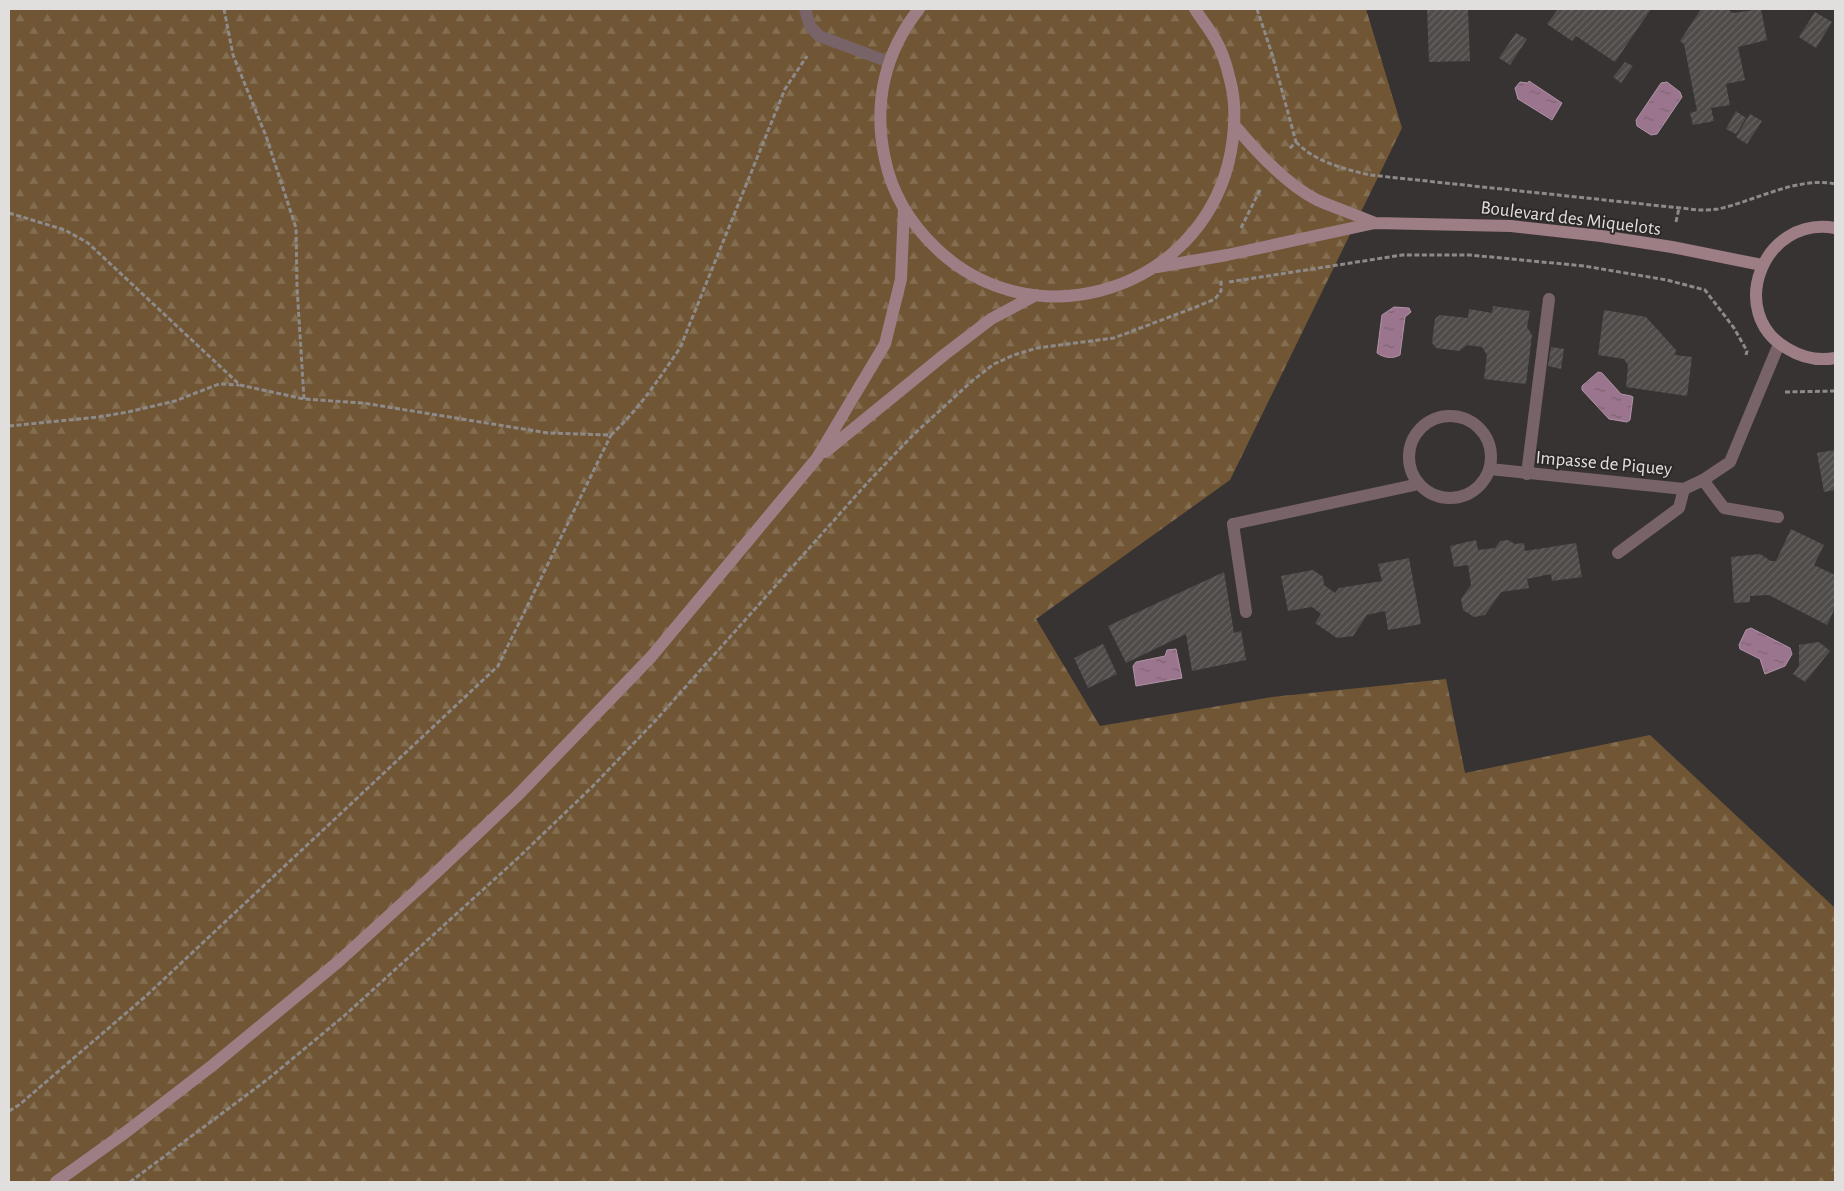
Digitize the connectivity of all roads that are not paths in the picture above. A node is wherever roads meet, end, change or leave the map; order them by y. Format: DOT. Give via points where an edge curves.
graph roads {
  1 [pos="805,9"];
  2 [pos="919,9"];
  3 [pos="1195,9"];
  4 [pos="889,62"];
  5 [pos="1235,126"];
  6 [pos="904,209"];
  7 [pos="1374,223"];
  8 [pos="1835,228"];
  9 [pos="1762,265"];
  10 [pos="1154,268"];
  11 [pos="1036,295"];
  12 [pos="1549,299"];
  13 [pos="1779,344"];
  14 [pos="1835,358"];
  15 [pos="817,458"];
  16 [pos="1490,470"];
  17 [pos="1527,474"];
  18 [pos="1703,480"];
  19 [pos="1420,484"];
  20 [pos="1684,488"];
  21 [pos="1778,517"];
  22 [pos="1618,552"];
  23 [pos="1246,612"];
  24 [pos="56,1182"];
  1 -- 4 [label="street" via="810,26 819,36"];
  2 -- 4 [label="main road" via="908,22"];
  3 -- 5 [label="main road" via="1216,39 1231,81"];
  4 -- 6 [label="main road" via="880,98 880,137 888,174"];
  5 -- 7 [label="main road, Boulevard des Miquelots" via="1272,166 1316,199"];
  5 -- 10 [label="main road" via="1230,159 1220,191 1203,221 1181,247"];
  6 -- 11 [label="main road" via="922,235 940,253 974,276 1004,289"];
  6 -- 15 [label="main road" via="902,279 885,344"];
  7 -- 9 [label="main road, Boulevard des Miquelots" via="1511,226 1601,236"];
  7 -- 10 [label="main road, Boulevard des Miquelots"];
  8 -- 9 [label="main road" via="1812,227 1791,234 1774,247"];
  9 -- 13 [label="main road" via="1756,286 1757,307 1765,328"];
  10 -- 11 [label="main road" via="1127,283 1098,292"];
  11 -- 15 [label="main road" via="991,319"];
  12 -- 17 [label="street"];
  13 -- 14 [label="main road" via="1799,356 1822,360"];
  13 -- 18 [label="street, Impasse de Piquey" via="1730,462"];
  15 -- 24 [label="main road" via="650,657 517,796 338,962 213,1065"];
  16 -- 17 [label="street, Impasse de Piquey"];
  16 -- 19 [label="street" via="1472,492 1459,497 1444,498"];
  16 -- 19 [label="street" via="1489,442 1481,430 1470,420 1442,416 1418,431 1411,444 1412,472"];
  17 -- 20 [label="street, Impasse de Piquey"];
  18 -- 20 [label="street, Impasse de Piquey"];
  18 -- 21 [label="street" via="1724,508"];
  19 -- 23 [label="street" via="1233,524"];
  20 -- 22 [label="street" via="1679,508"];
}
